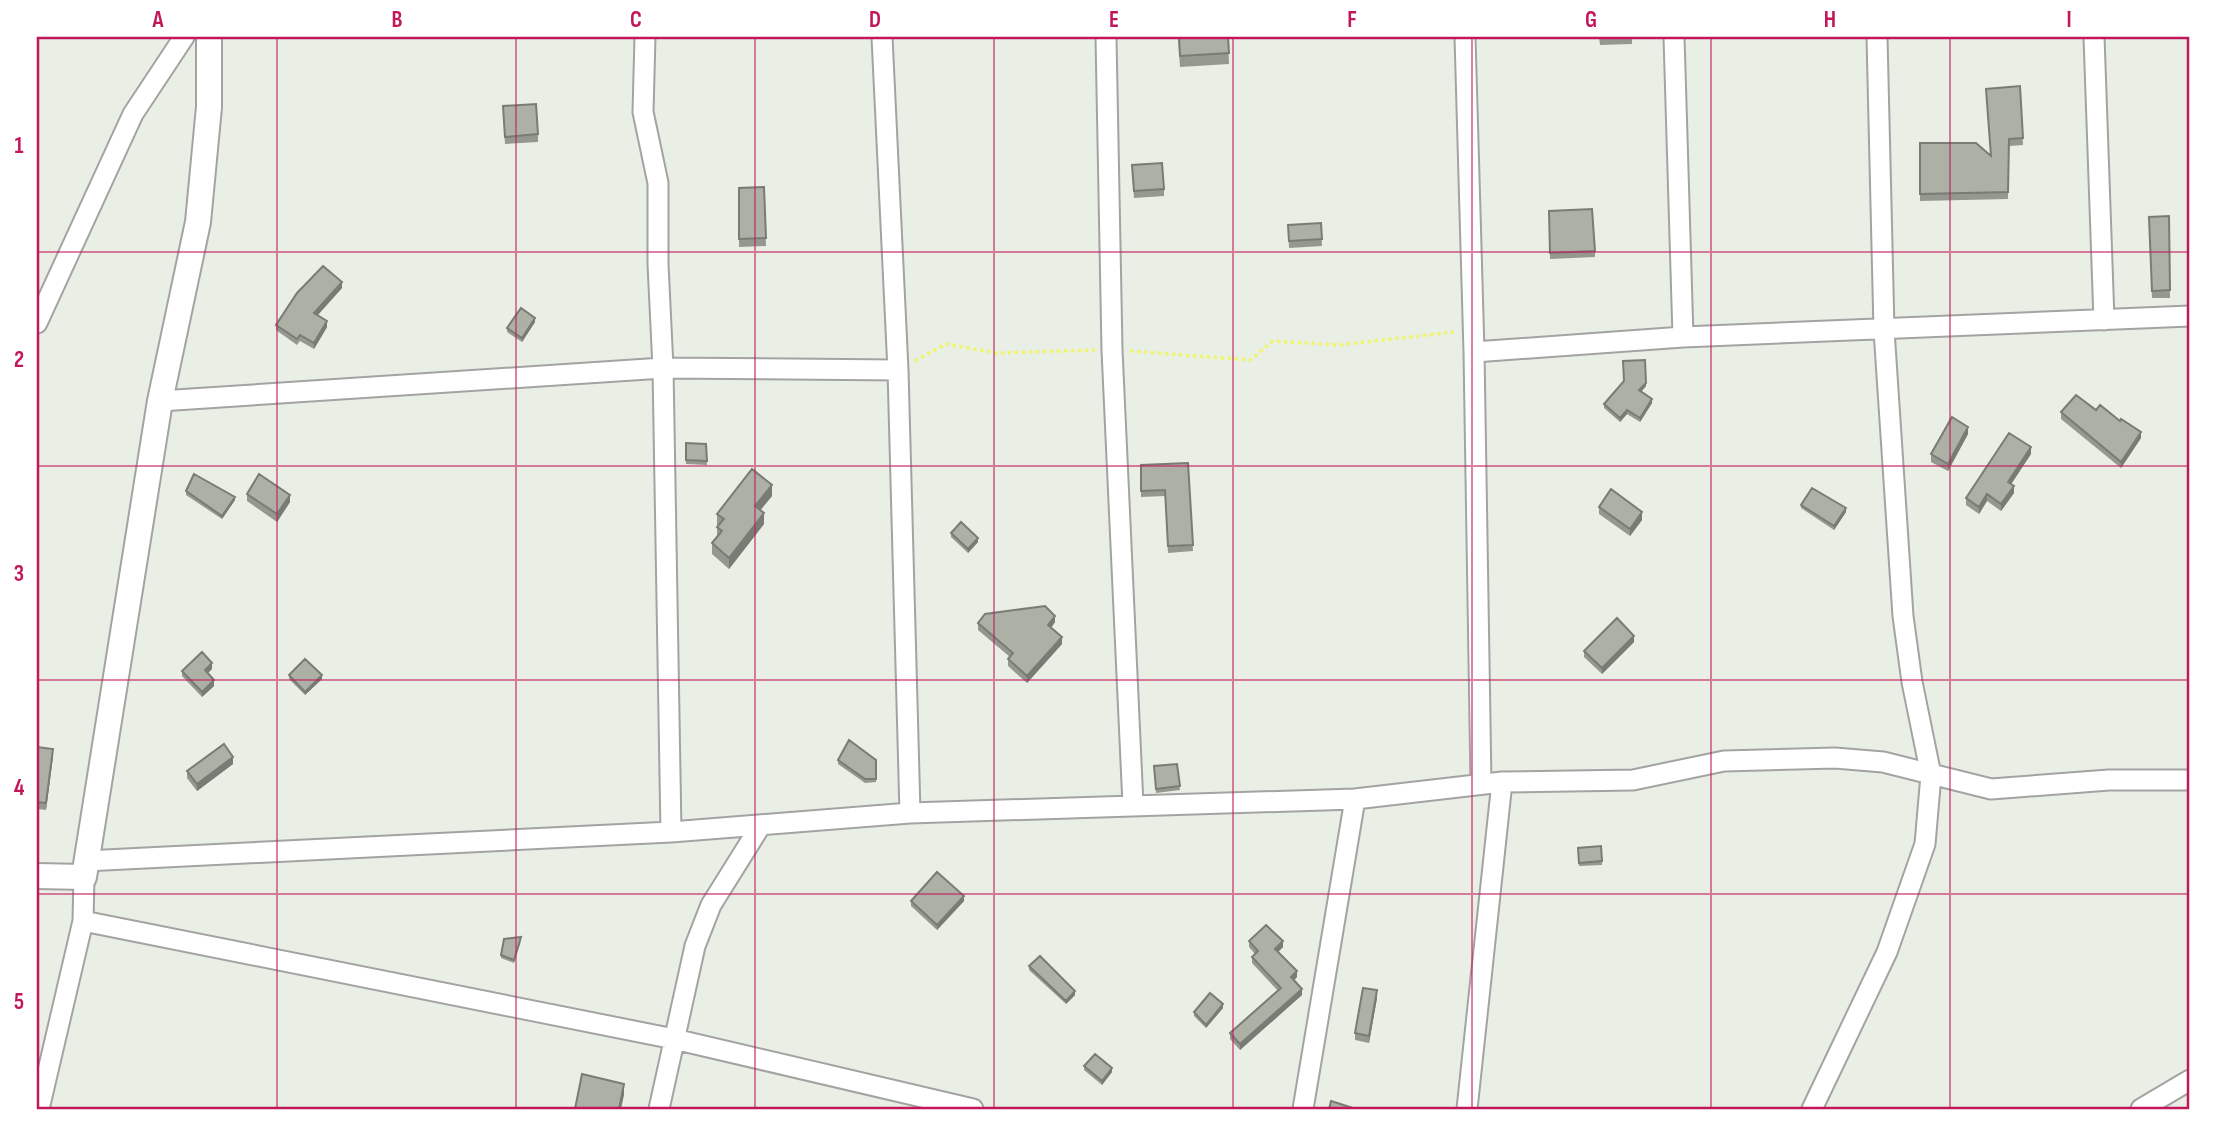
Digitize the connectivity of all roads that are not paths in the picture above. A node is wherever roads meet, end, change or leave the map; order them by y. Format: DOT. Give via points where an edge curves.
graph roads {
  1 [pos="184,37"];
  2 [pos="209,37"];
  3 [pos="645,37"];
  4 [pos="882,37"];
  5 [pos="1106,37"];
  6 [pos="1465,37"];
  7 [pos="1674,37"];
  8 [pos="1877,37"];
  9 [pos="2094,37"];
  10 [pos="2190,316"];
  11 [pos="2104,320"];
  12 [pos="37,323"];
  13 [pos="1884,330"];
  14 [pos="1683,337"];
  15 [pos="1475,352"];
  16 [pos="663,368"];
  17 [pos="898,370"];
  18 [pos="160,401"];
  19 [pos="1931,775"];
  20 [pos="2190,780"];
  21 [pos="1502,782"];
  22 [pos="1481,784"];
  23 [pos="1355,799"];
  24 [pos="1133,805"];
  25 [pos="910,813"];
  26 [pos="761,825"];
  27 [pos="671,832"];
  28 [pos="85,869"];
  29 [pos="37,877"];
  30 [pos="83,921"];
  31 [pos="674,1039"];
  32 [pos="2190,1080"];
  33 [pos="39,1109"];
  34 [pos="659,1109"];
  35 [pos="973,1109"];
  36 [pos="1303,1109"];
  37 [pos="1467,1109"];
  38 [pos="1812,1109"];
  39 [pos="2141,1109"];
  1 -- 12 [label="street" via="133,114"];
  2 -- 18 [label="street" via="209,107 198,222"];
  3 -- 16 [label="street" via="643,112 658,183"];
  4 -- 17 [label="street"];
  5 -- 24 [label="street" via="1112,350"];
  6 -- 15 [label="street"];
  7 -- 14 [label="street"];
  8 -- 13 [label="street"];
  9 -- 11 [label="street"];
  10 -- 11 [label="street"];
  11 -- 13 [label="street"];
  13 -- 14 [label="street"];
  13 -- 19 [label="street" via="1903,616"];
  14 -- 15 [label="street"];
  15 -- 22 [label="street"];
  16 -- 17 [label="street"];
  16 -- 18 [label="street"];
  16 -- 27 [label="street"];
  17 -- 25 [label="street"];
  18 -- 28 [label="street"];
  19 -- 20 [label="street" via="1991,789 2109,780"];
  19 -- 21 [label="street" via="1883,762 1835,758 1724,761 1633,780"];
  19 -- 38 [label="street" via="1925,844 1887,952"];
  21 -- 22 [label="street"];
  21 -- 37 [label="street"];
  22 -- 23 [label="street"];
  23 -- 24 [label="street"];
  23 -- 36 [label="street"];
  24 -- 25 [label="street"];
  25 -- 26 [label="street"];
  26 -- 27 [label="street"];
  26 -- 31 [label="street" via="711,905 695,946"];
  27 -- 28 [label="street"];
  28 -- 29 [label="street"];
  28 -- 30 [label="street"];
  30 -- 31 [label="street"];
  30 -- 33 [label="street"];
  31 -- 34 [label="street"];
  31 -- 35 [label="street"];
  32 -- 39 [label="street"];
}
